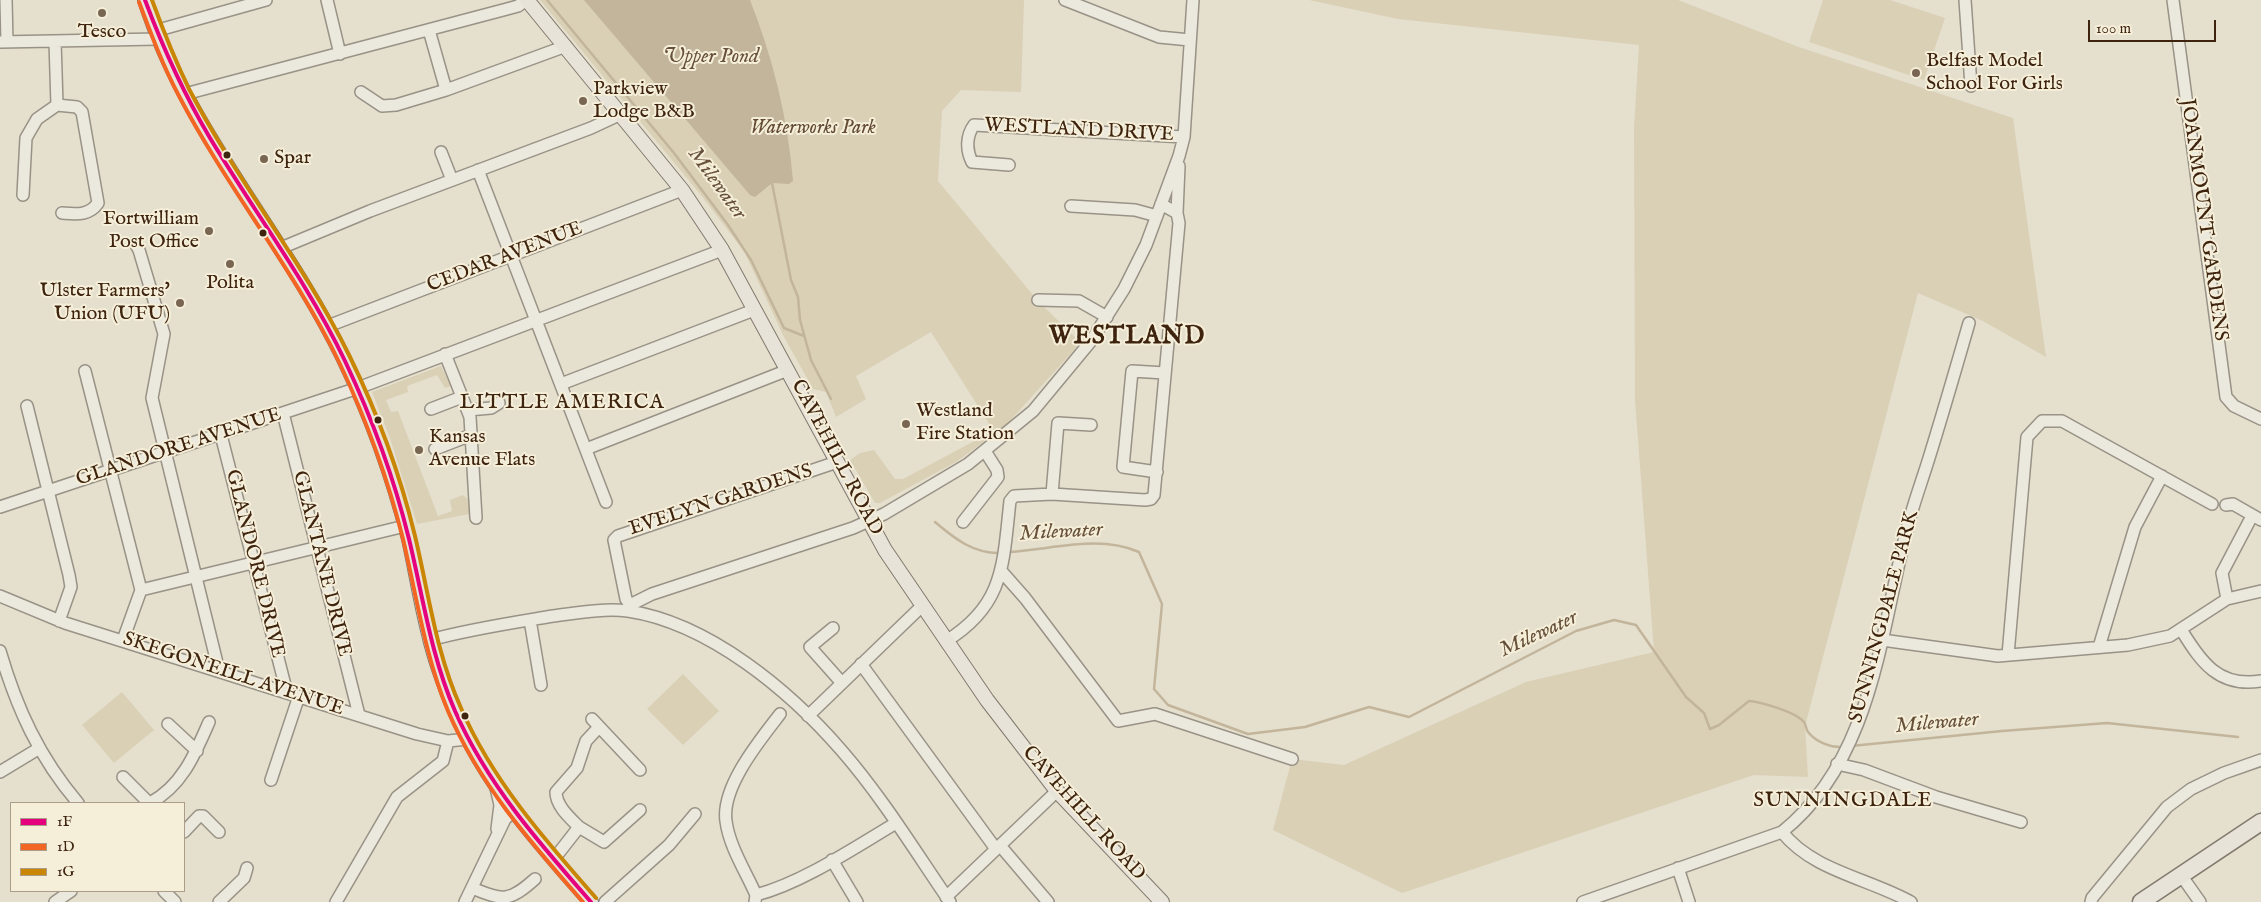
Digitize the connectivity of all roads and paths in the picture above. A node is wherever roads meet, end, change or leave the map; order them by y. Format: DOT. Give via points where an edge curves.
graph roads {
  1 [pos="6,0"];
  2 [pos="145,0"];
  3 [pos="266,0"];
  4 [pos="327,0"];
  5 [pos="527,0"];
  6 [pos="1065,0"];
  7 [pos="1193,0"];
  8 [pos="1965,0"];
  9 [pos="2173,0"];
  10 [pos="429,30"];
  11 [pos="156,35"];
  12 [pos="1190,40"];
  13 [pos="56,41"];
  14 [pos="4,42"];
  15 [pos="566,46"];
  16 [pos="340,54"];
  17 [pos="1971,86"];
  18 [pos="446,90"];
  19 [pos="360,92"];
  20 [pos="185,94"];
  21 [pos="57,105"];
  22 [pos="621,114"];
  23 [pos="1184,137"];
  24 [pos="441,152"];
  25 [pos="1179,156"];
  26 [pos="1009,165"];
  27 [pos="478,170"];
  28 [pos="452,180"];
  29 [pos="682,190"];
  30 [pos="22,195"];
  31 [pos="1161,204"];
  32 [pos="1071,206"];
  33 [pos="62,213"];
  34 [pos="1177,213"];
  35 [pos="1157,216"];
  36 [pos="135,243"];
  37 [pos="281,248"];
  38 [pos="722,250"];
  39 [pos="510,255"];
  40 [pos="1038,300"];
  41 [pos="754,310"];
  42 [pos="1107,317"];
  43 [pos="535,319"];
  44 [pos="1970,323"];
  45 [pos="328,326"];
  46 [pos="445,354"];
  47 [pos="788,370"];
  48 [pos="85,371"];
  49 [pos="1166,373"];
  50 [pos="561,384"];
  51 [pos="358,388"];
  52 [pos="462,397"];
  53 [pos="499,403"];
  54 [pos="27,406"];
  55 [pos="431,409"];
  56 [pos="468,410"];
  57 [pos="283,413"];
  58 [pos="2261,419"];
  59 [pos="1091,425"];
  60 [pos="221,434"];
  61 [pos="471,435"];
  62 [pos="435,449"];
  63 [pos="586,449"];
  64 [pos="985,451"];
  65 [pos="166,453"];
  66 [pos="837,462"];
  67 [pos="110,471"];
  68 [pos="1157,472"];
  69 [pos="2162,476"];
  70 [pos="49,491"];
  71 [pos="1052,494"];
  72 [pos="606,502"];
  73 [pos="2212,504"];
  74 [pos="2226,505"];
  75 [pos="0,507"];
  76 [pos="476,518"];
  77 [pos="2257,518"];
  78 [pos="869,519"];
  79 [pos="963,522"];
  80 [pos="405,526"];
  81 [pos="317,546"];
  82 [pos="254,562"];
  83 [pos="1002,572"];
  84 [pos="197,576"];
  85 [pos="141,590"];
  86 [pos="2261,591"];
  87 [pos="0,596"];
  88 [pos="2227,599"];
  89 [pos="922,606"];
  90 [pos="629,608"];
  91 [pos="530,620"];
  92 [pos="59,621"];
  93 [pos="832,628"];
  94 [pos="2182,630"];
  95 [pos="123,640"];
  96 [pos="430,640"];
  97 [pos="1882,640"];
  98 [pos="946,641"];
  99 [pos="2099,647"];
  100 [pos="0,651"];
  101 [pos="2008,655"];
  102 [pos="861,664"];
  103 [pos="219,671"];
  104 [pos="4,681"];
  105 [pos="2261,681"];
  106 [pos="842,683"];
  107 [pos="541,685"];
  108 [pos="293,694"];
  109 [pos="780,714"];
  110 [pos="359,716"];
  111 [pos="808,716"];
  112 [pos="209,722"];
  113 [pos="168,724"];
  114 [pos="468,739"];
  115 [pos="448,741"];
  116 [pos="38,749"];
  117 [pos="197,751"];
  118 [pos="1292,760"];
  119 [pos="2261,760"];
  120 [pos="1837,764"];
  121 [pos="640,770"];
  122 [pos="0,772"];
  123 [pos="123,777"];
  124 [pos="271,780"];
  125 [pos="496,785"];
  126 [pos="1057,791"];
  127 [pos="77,802"];
  128 [pos="148,802"];
  129 [pos="150,802"];
  130 [pos="640,810"];
  131 [pos="514,811"];
  132 [pos="695,814"];
  133 [pos="2020,822"];
  134 [pos="2261,822"];
  135 [pos="896,823"];
  136 [pos="579,828"];
  137 [pos="185,831"];
  138 [pos="220,832"];
  139 [pos="1782,832"];
  140 [pos="496,836"];
  141 [pos="998,846"];
  142 [pos="554,859"];
  143 [pos="832,860"];
  144 [pos="247,868"];
  145 [pos="1678,868"];
  146 [pos="2181,875"];
  147 [pos="534,879"];
  148 [pos="472,888"];
  149 [pos="70,892"];
  150 [pos="165,892"];
  151 [pos="756,899"];
  152 [pos="948,899"];
  153 [pos="55,902"];
  154 [pos="175,902"];
  155 [pos="219,902"];
  156 [pos="336,902"];
  157 [pos="465,902"];
  158 [pos="591,902"];
  159 [pos="605,902"];
  160 [pos="857,902"];
  161 [pos="1048,902"];
  162 [pos="1162,902"];
  163 [pos="1583,902"];
  164 [pos="1689,902"];
  165 [pos="1911,902"];
  166 [pos="2091,902"];
  167 [pos="2141,902"];
  168 [pos="2200,902"];
  1 -- 14 [label="street"];
  2 -- 11 [label="main road"];
  3 -- 11 [label="street"];
  4 -- 16 [label="street"];
  5 -- 10 [label="street" via="518,6"];
  5 -- 15 [label="main road, CAVEHILL ROAD"];
  6 -- 12 [label="street" via="1159,37"];
  7 -- 12 [label="street"];
  8 -- 17 [label="street"];
  9 -- 58 [label="street, JOANMOUNT GARDENS" via="2226,397 2234,406"];
  10 -- 16 [label="street"];
  10 -- 18 [label="street"];
  11 -- 13 [label="street"];
  11 -- 20 [label="main road"];
  12 -- 23 [label="street"];
  13 -- 14 [label="street"];
  13 -- 21 [label="street"];
  15 -- 18 [label="street"];
  15 -- 22 [label="main road, CAVEHILL ROAD"];
  16 -- 20 [label="street"];
  18 -- 19 [label="street" via="382,106"];
  20 -- 37 [label="main road"];
  21 -- 30 [label="street" via="37,119 26,138"];
  21 -- 33 [label="street" via="77,107 82,112 98,203 93,210 78,215"];
  22 -- 27 [label="street"];
  22 -- 29 [label="main road, CAVEHILL ROAD"];
  23 -- 25 [label="street"];
  23 -- 26 [label="street, WESTLAND DRIVE" via="974,125 969,133 968,154 972,162"];
  24 -- 28 [label="street"];
  25 -- 31 [label="street"];
  25 -- 34 [label="street"];
  27 -- 28 [label="street"];
  27 -- 39 [label="street" via="498,215"];
  28 -- 37 [label="street"];
  29 -- 38 [label="main road, CAVEHILL ROAD"];
  29 -- 39 [label="street, CEDAR AVENUE"];
  31 -- 34 [label="street"];
  31 -- 35 [label="street"];
  32 -- 35 [label="street" via="1135,210"];
  34 -- 49 [label="street" via="1178,248"];
  35 -- 42 [label="street" via="1141,256"];
  36 -- 65 [label="street" via="164,334 152,398"];
  37 -- 45 [label="main road"];
  38 -- 41 [label="main road, CAVEHILL ROAD"];
  38 -- 43 [label="street, GLANDORE AVENUE"];
  39 -- 43 [label="street"];
  39 -- 45 [label="street, CEDAR AVENUE"];
  40 -- 42 [label="street" via="1079,301"];
  41 -- 47 [label="main road, CAVEHILL ROAD"];
  41 -- 50 [label="street"];
  42 -- 64 [label="street" via="1033,410"];
  43 -- 46 [label="street, GLANDORE AVENUE"];
  43 -- 50 [label="street"];
  44 -- 97 [label="street, SUNNINGDALE PARK" via="1905,536"];
  45 -- 51 [label="main road"];
  46 -- 51 [label="street, GLANDORE AVENUE"];
  46 -- 52 [label="street"];
  47 -- 63 [label="street"];
  47 -- 66 [label="main road, CAVEHILL ROAD"];
  48 -- 67 [label="street"];
  49 -- 68 [label="street"];
  49 -- 68 [label="street" via="1132,370 1123,467"];
  50 -- 63 [label="street"];
  51 -- 57 [label="street, GLANDORE AVENUE"];
  51 -- 80 [label="main road" via="381,446"];
  52 -- 55 [label="street"];
  52 -- 56 [label="street"];
  53 -- 56 [label="street" via="491,408"];
  54 -- 70 [label="street"];
  56 -- 61 [label="street"];
  57 -- 60 [label="street, GLANDORE AVENUE"];
  57 -- 81 [label="street, GLANTANE DRIVE"];
  59 -- 71 [label="street" via="1058,423"];
  60 -- 65 [label="street, GLANDORE AVENUE"];
  60 -- 82 [label="street, GLANDORE DRIVE"];
  61 -- 62 [label="street"];
  61 -- 76 [label="street"];
  63 -- 72 [label="street"];
  64 -- 78 [label="street" via="889,511"];
  64 -- 79 [label="street" via="998,477"];
  65 -- 67 [label="street, GLANDORE AVENUE"];
  65 -- 84 [label="street"];
  66 -- 78 [label="main road, CAVEHILL ROAD"];
  66 -- 90 [label="street, EVELYN GARDENS" via="618,536 614,540"];
  67 -- 70 [label="street, GLANDORE AVENUE"];
  67 -- 85 [label="street"];
  68 -- 71 [label="street" via="1151,500"];
  69 -- 73 [label="street"];
  69 -- 99 [label="street" via="2135,527"];
  69 -- 101 [label="street" via="2062,420 2042,421 2027,437"];
  70 -- 75 [label="street, GLANDORE AVENUE"];
  70 -- 92 [label="street" via="71,587"];
  71 -- 83 [label="street" via="1014,496 1010,501"];
  74 -- 77 [label="street" via="2233,504"];
  77 -- 88 [label="street" via="2222,573"];
  78 -- 89 [label="main road, CAVEHILL ROAD"];
  78 -- 90 [label="street" via="853,528 652,594"];
  80 -- 81 [label="street"];
  80 -- 96 [label="main road"];
  81 -- 82 [label="street"];
  81 -- 110 [label="street, GLANTANE DRIVE"];
  82 -- 84 [label="street"];
  82 -- 108 [label="street, GLANDORE DRIVE"];
  83 -- 98 [label="street" via="974,622"];
  83 -- 118 [label="street" via="1118,721 1155,714"];
  84 -- 85 [label="street"];
  84 -- 103 [label="street"];
  85 -- 95 [label="street"];
  86 -- 88 [label="street"];
  87 -- 92 [label="street, SKEGONEILL AVENUE"];
  88 -- 94 [label="street"];
  89 -- 98 [label="main road, CAVEHILL ROAD"];
  89 -- 102 [label="street"];
  90 -- 91 [label="street"];
  90 -- 111 [label="street" via="675,624 729,651"];
  91 -- 96 [label="street"];
  91 -- 107 [label="street"];
  92 -- 95 [label="street, SKEGONEILL AVENUE"];
  93 -- 106 [label="street" via="810,646"];
  94 -- 99 [label="street" via="2157,640"];
  94 -- 105 [label="street" via="2198,658 2212,670 2234,680"];
  95 -- 103 [label="street, SKEGONEILL AVENUE"];
  96 -- 114 [label="main road"];
  97 -- 101 [label="street"];
  97 -- 120 [label="street, SUNNINGDALE PARK" via="1859,724"];
  98 -- 126 [label="main road, CAVEHILL ROAD"];
  99 -- 101 [label="street"];
  100 -- 104 [label="street"];
  102 -- 106 [label="street"];
  102 -- 141 [label="street" via="993,844"];
  103 -- 108 [label="street, SKEGONEILL AVENUE"];
  104 -- 116 [label="street"];
  106 -- 111 [label="street"];
  108 -- 110 [label="street, SKEGONEILL AVENUE"];
  108 -- 124 [label="street"];
  109 -- 151 [label="street" via="752,752 724,807 728,832"];
  110 -- 115 [label="street, SKEGONEILL AVENUE"];
  111 -- 135 [label="street" via="842,751"];
  112 -- 117 [label="street"];
  113 -- 117 [label="street"];
  114 -- 115 [label="street, SKEGONEILL AVENUE"];
  114 -- 125 [label="main road"];
  115 -- 156 [label="street" via="443,761 391,805"];
  116 -- 122 [label="street"];
  116 -- 127 [label="street"];
  117 -- 129 [label="street" via="182,776"];
  119 -- 166 [label="street" via="2191,789 2167,807"];
  120 -- 133 [label="street"];
  120 -- 139 [label="street, SUNNINGDALE PARK" via="1807,808"];
  121 -- 136 [label="street" via="595,723 577,768 556,792 561,807"];
  123 -- 128 [label="street"];
  125 -- 131 [label="main road"];
  125 -- 140 [label="street" via="500,805"];
  126 -- 141 [label="street"];
  126 -- 162 [label="main road, CAVEHILL ROAD"];
  130 -- 136 [label="street" via="604,842"];
  131 -- 140 [label="street" via="505,819"];
  131 -- 142 [label="main road"];
  132 -- 159 [label="street" via="669,845"];
  134 -- 146 [label="highway"];
  135 -- 143 [label="street"];
  135 -- 152 [label="street"];
  136 -- 142 [label="street"];
  137 -- 138 [label="street" via="199,816 203,816"];
  139 -- 145 [label="street, SUNNINGDALE PARK"];
  139 -- 165 [label="street" via="1796,848 1816,862"];
  140 -- 148 [label="street"];
  141 -- 152 [label="street"];
  141 -- 161 [label="street"];
  142 -- 158 [label="main road"];
  143 -- 151 [label="street"];
  143 -- 160 [label="street"];
  144 -- 155 [label="street" via="244,878"];
  145 -- 163 [label="street, SUNNINGDALE PARK"];
  145 -- 164 [label="street"];
  146 -- 167 [label="highway"];
  146 -- 168 [label="street"];
  147 -- 148 [label="street" via="516,896 506,899"];
  148 -- 157 [label="street"];
  149 -- 153 [label="street"];
  150 -- 154 [label="street"];
}
